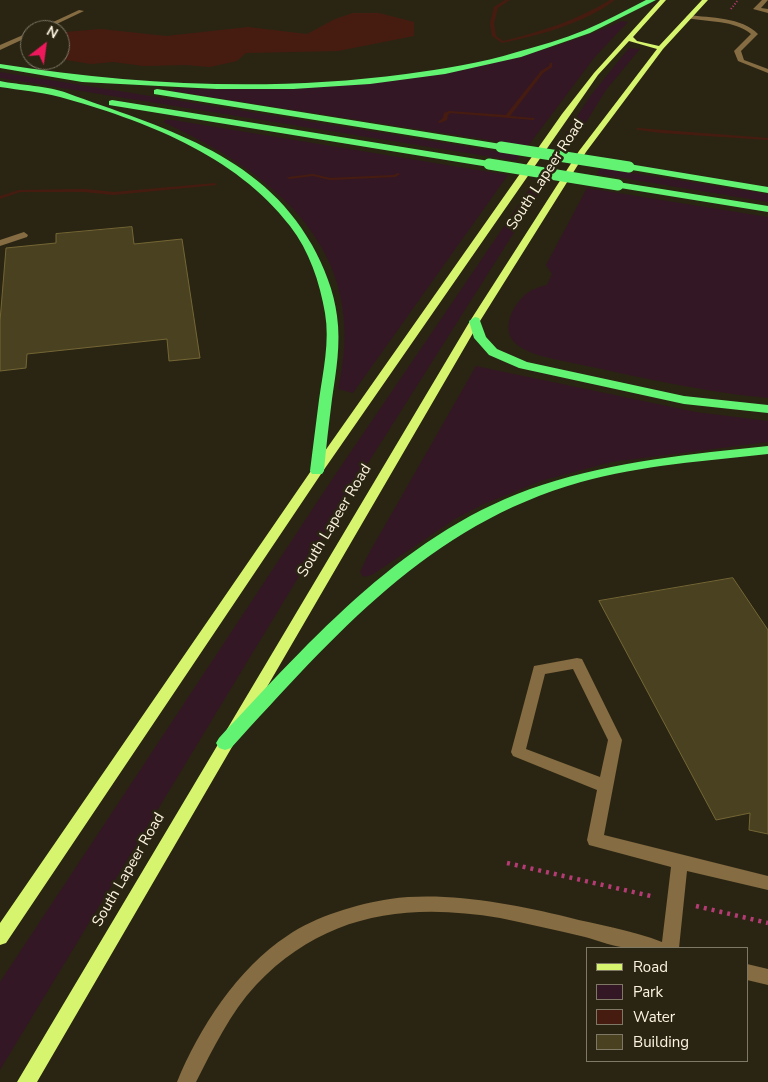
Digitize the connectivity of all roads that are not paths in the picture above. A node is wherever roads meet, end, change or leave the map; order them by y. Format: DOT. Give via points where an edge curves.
graph roads {
  1 [pos="652,0"];
  2 [pos="663,0"];
  3 [pos="705,0"];
  4 [pos="762,0"];
  5 [pos="81,11"];
  6 [pos="768,11"];
  7 [pos="689,17"];
  8 [pos="61,20"];
  9 [pos="628,37"];
  10 [pos="20,39"];
  11 [pos="0,48"];
  12 [pos="661,48"];
  13 [pos="0,66"];
  14 [pos="768,71"];
  15 [pos="72,77"];
  16 [pos="0,84"];
  17 [pos="56,94"];
  18 [pos="768,190"];
  19 [pos="768,209"];
  20 [pos="24,235"];
  21 [pos="0,243"];
  22 [pos="475,321"];
  23 [pos="768,409"];
  24 [pos="768,450"];
  25 [pos="317,471"];
  26 [pos="225,743"];
  27 [pos="605,786"];
  28 [pos="680,862"];
  29 [pos="768,883"];
  30 [pos="0,937"];
  31 [pos="654,947"];
  32 [pos="670,947"];
  33 [pos="748,972"];
  34 [pos="768,977"];
  35 [pos="26,1082"];
  36 [pos="186,1082"];
  1 -- 15 [label="highway" via="606,24 548,46 495,60 410,75 312,84 228,86 142,84"];
  2 -- 9 [label="main road, South Lapeer Road"];
  3 -- 7 [label="main road, South Lapeer Road"];
  4 -- 6 [label="street" via="756,9"];
  5 -- 8 [label="street"];
  7 -- 12 [label="main road, South Lapeer Road"];
  7 -- 14 [label="street" via="752,29 755,34 737,51 741,61"];
  9 -- 12 [label="main road" via="635,42"];
  9 -- 25 [label="main road, South Lapeer Road" via="570,109"];
  10 -- 11 [label="street"];
  12 -- 22 [label="main road, South Lapeer Road" via="583,151"];
  13 -- 15 [label="highway"];
  15 -- 18 [label="highway, bridge"];
  16 -- 17 [label="highway"];
  17 -- 19 [label="highway, bridge"];
  17 -- 25 [label="highway" via="144,121 214,154 251,180 297,228 320,272 332,314 332,359"];
  20 -- 21 [label="street"];
  22 -- 23 [label="highway" via="489,348 523,365 684,400"];
  22 -- 26 [label="main road, South Lapeer Road"];
  24 -- 26 [label="highway" via="665,462 592,475 531,494 475,519 424,552 355,609"];
  25 -- 30 [label="main road, South Lapeer Road"];
  26 -- 35 [label="main road, South Lapeer Road"];
  27 -- 27 [label="street" via="615,740 577,663 540,670 518,752"];
  27 -- 28 [label="street" via="595,840"];
  28 -- 29 [label="street"];
  28 -- 32 [label="street"];
  31 -- 36 [label="street" via="520,915 446,904 380,907 347,915 292,941 249,980 213,1032"];
  33 -- 34 [label="street"];
}
